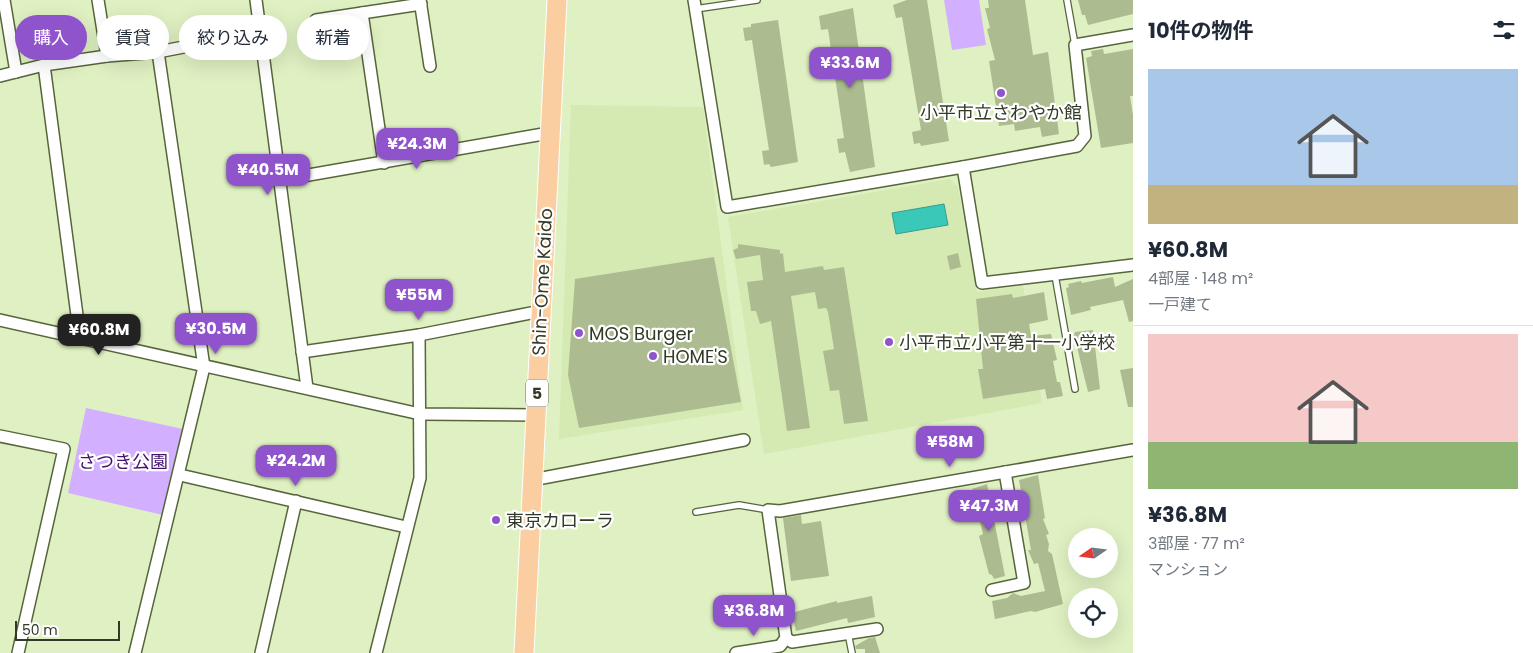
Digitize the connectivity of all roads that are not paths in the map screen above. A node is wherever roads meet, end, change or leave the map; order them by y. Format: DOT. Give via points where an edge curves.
graph roads {
  1 [pos="4,0"];
  2 [pos="98,0"];
  3 [pos="256,0"];
  4 [pos="557,0"];
  5 [pos="757,0"];
  6 [pos="1067,0"];
  7 [pos="420,2"];
  8 [pos="695,4"];
  9 [pos="362,13"];
  10 [pos="100,15"];
  11 [pos="258,15"];
  12 [pos="349,15"];
  13 [pos="1133,35"];
  14 [pos="1075,45"];
  15 [pos="97,57"];
  16 [pos="159,60"];
  17 [pos="264,60"];
  18 [pos="44,65"];
  19 [pos="430,66"];
  20 [pos="16,72"];
  21 [pos="0,76"];
  22 [pos="549,133"];
  23 [pos="384,163"];
  24 [pos="963,167"];
  25 [pos="280,180"];
  26 [pos="1133,265"];
  27 [pos="1055,275"];
  28 [pos="541,311"];
  29 [pos="0,320"];
  30 [pos="419,335"];
  31 [pos="80,338"];
  32 [pos="302,352"];
  33 [pos="204,367"];
  34 [pos="306,388"];
  35 [pos="1075,389"];
  36 [pos="420,414"];
  37 [pos="536,415"];
  38 [pos="0,436"];
  39 [pos="744,440"];
  40 [pos="1133,450"];
  41 [pos="1005,472"];
  42 [pos="180,475"];
  43 [pos="532,480"];
  44 [pos="296,501"];
  45 [pos="768,510"];
  46 [pos="696,512"];
  47 [pos="406,527"];
  48 [pos="992,590"];
  49 [pos="877,629"];
  50 [pos="848,633"];
  51 [pos="786,638"];
  52 [pos="18,653"];
  53 [pos="135,653"];
  54 [pos="261,653"];
  55 [pos="376,653"];
  56 [pos="524,653"];
  57 [pos="736,653"];
  58 [pos="852,653"];
  1 -- 20 [label="street"];
  2 -- 10 [label="street"];
  3 -- 11 [label="street"];
  4 -- 22 [label="main road, Shin-Ome Kaido / 5"];
  5 -- 8 [label="lane"];
  6 -- 14 [label="lane"];
  7 -- 9 [label="street"];
  7 -- 19 [label="street"];
  8 -- 24 [label="street" via="727,207"];
  9 -- 12 [label="street"];
  9 -- 23 [label="street"];
  13 -- 14 [label="street"];
  14 -- 24 [label="street" via="1085,136 1077,146"];
  15 -- 18 [label="street"];
  16 -- 33 [label="street"];
  17 -- 25 [label="street"];
  18 -- 20 [label="street"];
  18 -- 31 [label="street"];
  20 -- 21 [label="street"];
  22 -- 23 [label="street"];
  22 -- 28 [label="main road, Shin-Ome Kaido / 5"];
  23 -- 25 [label="street"];
  24 -- 27 [label="street" via="982,283"];
  25 -- 32 [label="street"];
  26 -- 27 [label="street"];
  27 -- 35 [label="lane"];
  28 -- 30 [label="street"];
  28 -- 37 [label="main road, Shin-Ome Kaido / 5"];
  29 -- 31 [label="street"];
  30 -- 32 [label="street"];
  30 -- 36 [label="street"];
  31 -- 33 [label="street"];
  32 -- 34 [label="street"];
  33 -- 34 [label="street"];
  33 -- 42 [label="street"];
  34 -- 36 [label="street"];
  36 -- 37 [label="street"];
  36 -- 47 [label="street" via="420,478"];
  37 -- 43 [label="main road, Shin-Ome Kaido / 5"];
  38 -- 52 [label="street" via="64,449"];
  39 -- 43 [label="street"];
  40 -- 41 [label="street"];
  41 -- 45 [label="street" via="780,511"];
  41 -- 48 [label="street" via="1024,583"];
  42 -- 44 [label="street"];
  42 -- 53 [label="street"];
  43 -- 56 [label="main road, Shin-Ome Kaido / 5"];
  44 -- 47 [label="street"];
  44 -- 54 [label="street"];
  45 -- 46 [label="lane" via="740,505"];
  45 -- 51 [label="street"];
  47 -- 55 [label="street"];
  49 -- 50 [label="street"];
  50 -- 51 [label="street" via="792,642"];
  50 -- 58 [label="lane"];
  51 -- 57 [label="street" via="780,646"];
}
